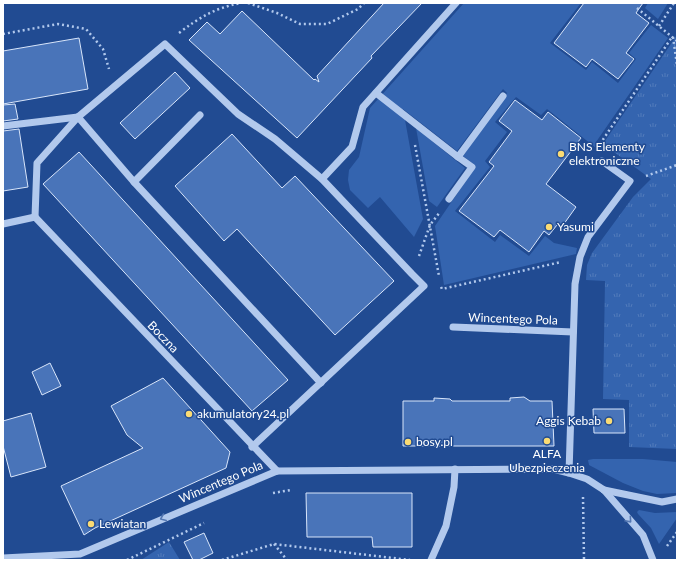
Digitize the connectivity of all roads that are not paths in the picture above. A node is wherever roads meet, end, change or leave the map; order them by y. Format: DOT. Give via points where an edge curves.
graph roads {
  1 [pos="456,3"];
  2 [pos="376,92"];
  3 [pos="503,96"];
  4 [pos="200,115"];
  5 [pos="78,117"];
  6 [pos="3,126"];
  7 [pos="458,157"];
  8 [pos="602,162"];
  9 [pos="322,179"];
  10 [pos="134,182"];
  11 [pos="449,199"];
  12 [pos="34,217"];
  13 [pos="3,224"];
  14 [pos="453,327"];
  15 [pos="573,332"];
  16 [pos="321,383"];
  17 [pos="252,446"];
  18 [pos="455,469"];
  19 [pos="277,471"];
  20 [pos="569,473"];
  21 [pos="604,490"];
  22 [pos="677,499"];
  23 [pos="3,558"];
  24 [pos="431,560"];
  25 [pos="653,560"];
  1 -- 2 [label="street"];
  2 -- 7 [label="street"];
  2 -- 9 [label="street" via="363,107 352,147"];
  3 -- 7 [label="street"];
  4 -- 10 [label="street"];
  5 -- 6 [label="street"];
  5 -- 9 [label="street" via="165,44 238,114 275,139"];
  5 -- 10 [label="street"];
  5 -- 12 [label="street" via="36,163"];
  7 -- 11 [label="street" via="472,167"];
  8 -- 15 [label="street, Wincentego Pola" via="630,181 588,237 580,257 575,284"];
  9 -- 16 [label="street" via="424,286"];
  10 -- 16 [label="street"];
  12 -- 13 [label="street"];
  12 -- 17 [label="street, Boczna"];
  14 -- 15 [label="street, Wincentego Pola"];
  15 -- 20 [label="street, Wincentego Pola"];
  16 -- 17 [label="street"];
  17 -- 19 [label="street, Boczna"];
  18 -- 19 [label="street, Wincentego Pola"];
  18 -- 20 [label="street, Wincentego Pola" via="553,470"];
  18 -- 24 [label="street" via="446,526"];
  19 -- 23 [label="street, Wincentego Pola, one-way" via="80,554"];
  20 -- 21 [label="street, Wincentego Pola" via="587,479"];
  21 -- 22 [label="street, Wincentego Pola" via="662,502"];
  21 -- 25 [label="street, Wincentego Pola, one-way" via="643,535"];
}
